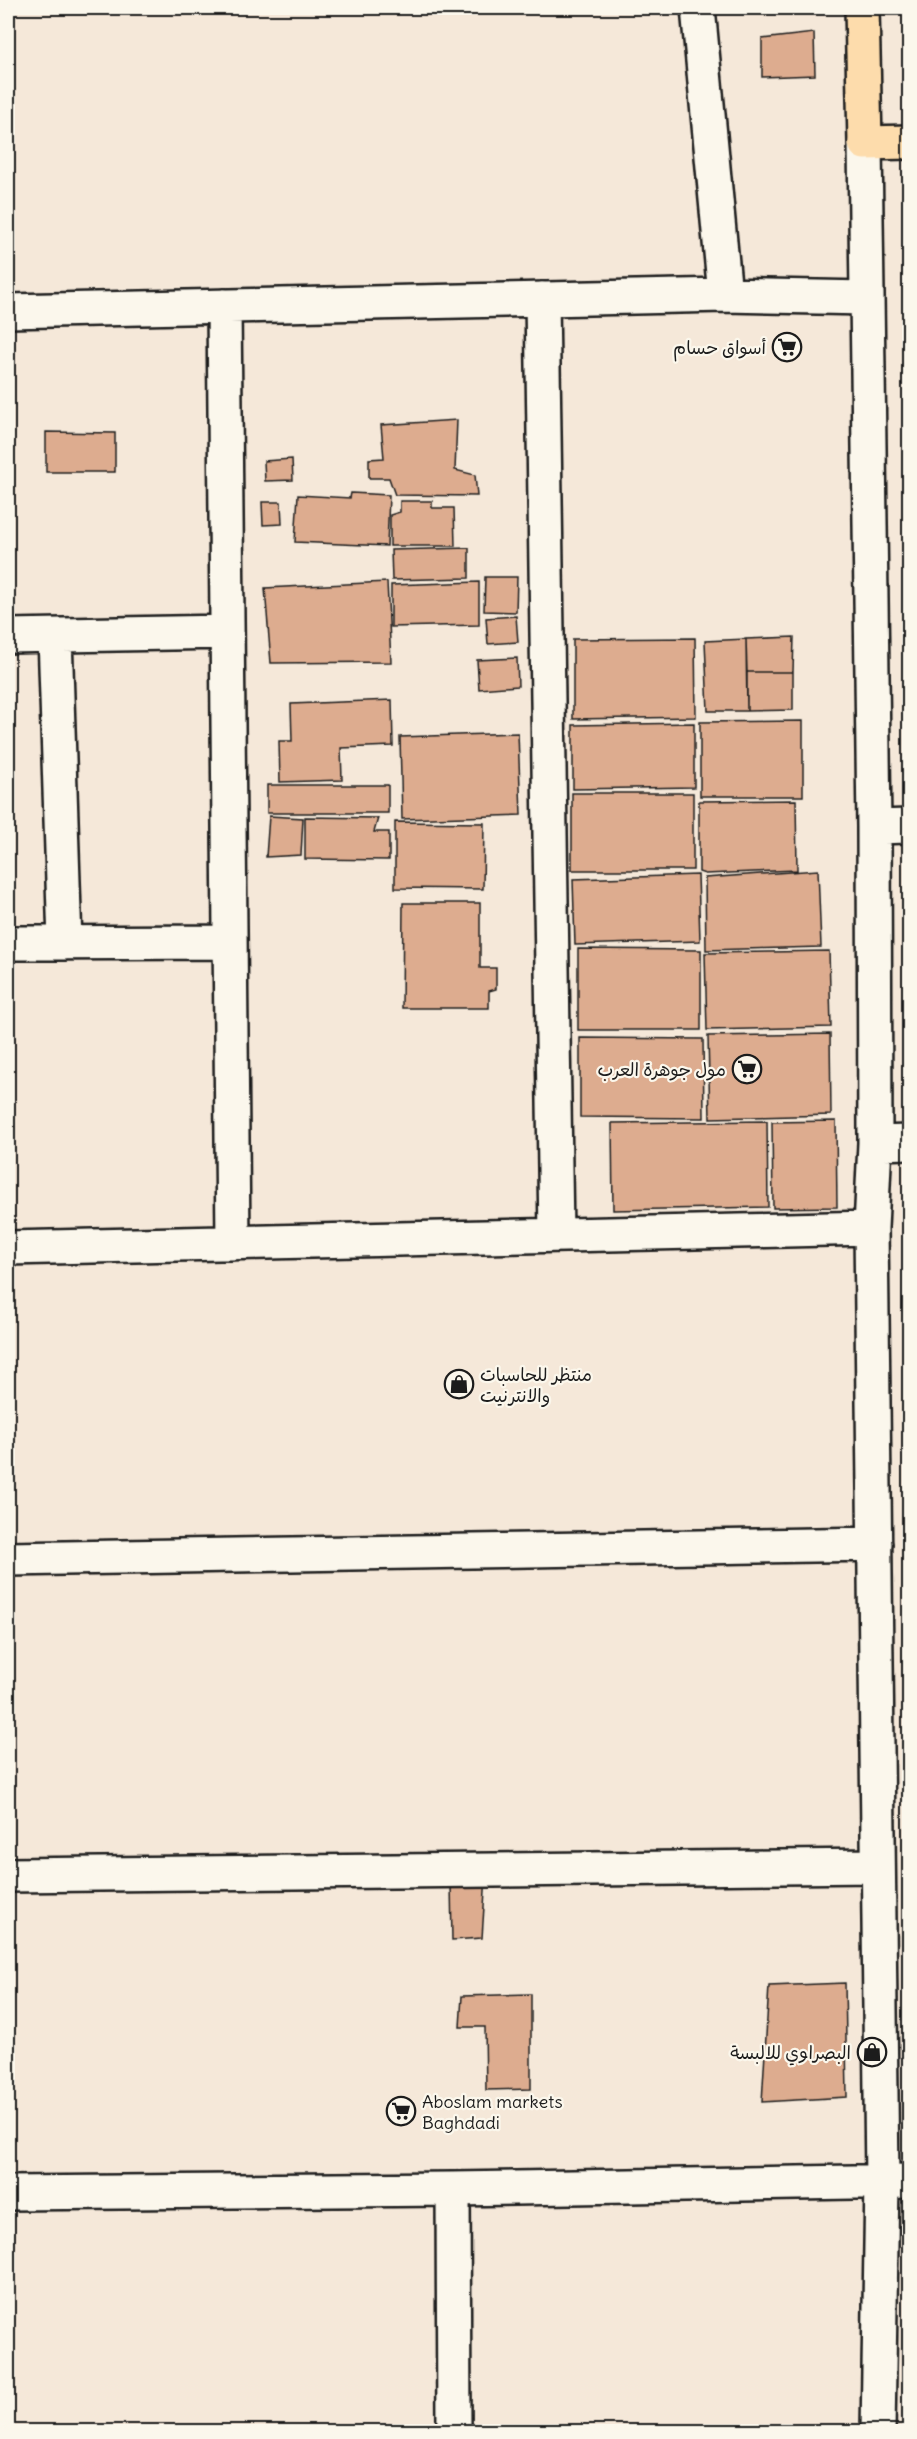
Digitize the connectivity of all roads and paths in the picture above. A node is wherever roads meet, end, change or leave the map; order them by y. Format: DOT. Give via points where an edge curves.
graph roads {
  1 [pos="698,8"];
  2 [pos="862,8"];
  3 [pos="909,142"];
  4 [pos="865,143"];
  5 [pos="725,295"];
  6 [pos="867,298"];
  7 [pos="542,299"];
  8 [pos="224,306"];
  9 [pos="8,311"];
  10 [pos="227,632"];
  11 [pos="8,636"];
  12 [pos="55,636"];
  13 [pos="909,826"];
  14 [pos="874,827"];
  15 [pos="230,942"];
  16 [pos="65,943"];
  17 [pos="8,944"];
  18 [pos="909,1142"];
  19 [pos="875,1143"];
  20 [pos="871,1228"];
  21 [pos="556,1235"];
  22 [pos="233,1243"];
  23 [pos="8,1248"];
  24 [pos="875,1544"];
  25 [pos="8,1559"];
  26 [pos="878,1866"];
  27 [pos="8,1875"];
  28 [pos="896,2181"];
  29 [pos="453,2189"];
  30 [pos="8,2193"];
  31 [pos="454,2432"];
  32 [pos="878,2432"];
  1 -- 5 [label="street"];
  2 -- 4 [label="main road"];
  3 -- 4 [label="main road"];
  4 -- 6 [label="street"];
  5 -- 6 [label="street"];
  5 -- 7 [label="street"];
  6 -- 14 [label="street"];
  7 -- 8 [label="street"];
  7 -- 21 [label="street"];
  8 -- 9 [label="street"];
  8 -- 10 [label="street"];
  10 -- 12 [label="street"];
  10 -- 15 [label="street"];
  11 -- 12 [label="street"];
  12 -- 16 [label="street"];
  13 -- 14 [label="street"];
  14 -- 19 [label="street"];
  15 -- 16 [label="street"];
  15 -- 22 [label="street"];
  16 -- 17 [label="street"];
  18 -- 19 [label="street"];
  19 -- 20 [label="street"];
  20 -- 21 [label="street"];
  20 -- 24 [label="street"];
  21 -- 22 [label="street"];
  22 -- 23 [label="street"];
  24 -- 25 [label="street"];
  24 -- 26 [label="street"];
  26 -- 27 [label="street"];
  26 -- 28 [label="street"];
  28 -- 29 [label="street"];
  28 -- 32 [label="street"];
  29 -- 30 [label="street"];
  29 -- 31 [label="street"];
}
